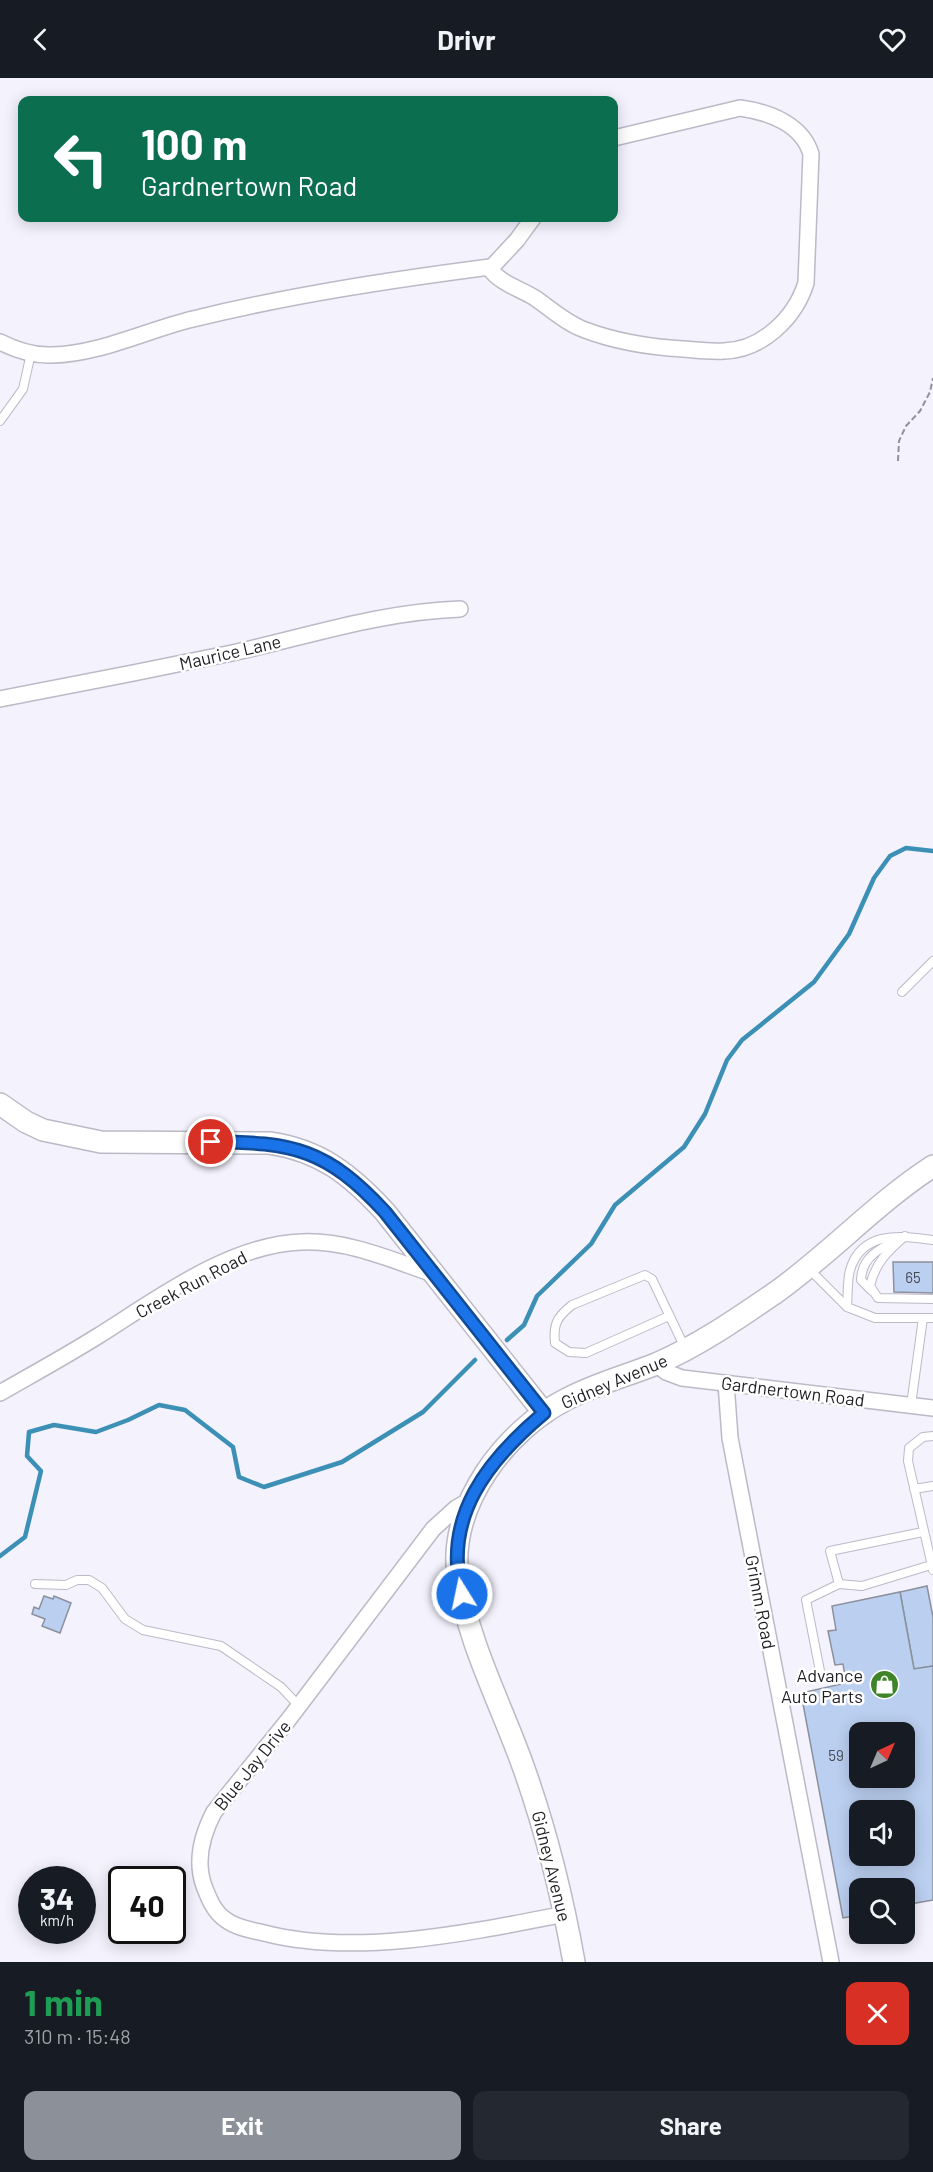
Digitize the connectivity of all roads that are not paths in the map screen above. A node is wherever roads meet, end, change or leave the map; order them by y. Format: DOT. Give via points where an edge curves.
graph roads {
  1 [pos="618,137"];
  2 [pos="530,222"];
  3 [pos="490,267"];
  4 [pos="0,342"];
  5 [pos="31,353"];
  6 [pos="0,421"];
  7 [pos="460,609"];
  8 [pos="0,699"];
  9 [pos="933,961"];
  10 [pos="902,992"];
  11 [pos="0,1104"];
  12 [pos="933,1166"];
  13 [pos="905,1236"];
  14 [pos="933,1240"];
  15 [pos="807,1267"];
  16 [pos="434,1274"];
  17 [pos="933,1299"];
  18 [pos="847,1307"];
  19 [pos="669,1316"];
  20 [pos="923,1318"];
  21 [pos="933,1318"];
  22 [pos="685,1349"];
  23 [pos="656,1364"];
  24 [pos="726,1383"];
  25 [pos="0,1393"];
  26 [pos="911,1406"];
  27 [pos="933,1407"];
  28 [pos="544,1413"];
  29 [pos="933,1436"];
  30 [pos="933,1486"];
  31 [pos="914,1489"];
  32 [pos="470,1500"];
  33 [pos="923,1532"];
  34 [pos="932,1568"];
  35 [pos="35,1584"];
  36 [pos="839,1584"];
  37 [pos="821,1676"];
  38 [pos="300,1706"];
  39 [pos="566,1914"];
  40 [pos="574,1962"];
  41 [pos="831,1962"];
  1 -- 3 [label="street" via="740,108 783,121 802,136 811,154 806,283 791,314 777,329 753,345 726,351 622,342 583,329 497,278"];
  2 -- 3 [label="street"];
  3 -- 5 [label="street" via="296,296 192,319 76,353"];
  4 -- 5 [label="street"];
  5 -- 6 [label="lane" via="23,389"];
  7 -- 8 [label="street, Maurice Lane" via="365,620 234,652"];
  9 -- 10 [label="lane"];
  11 -- 16 [label="street" via="43,1130 101,1142 269,1143 301,1150 360,1184"];
  12 -- 15 [label="street, Gidney Avenue"];
  13 -- 14 [label="lane"];
  13 -- 17 [label="lane" via="884,1254 870,1286 878,1298"];
  13 -- 18 [label="lane" via="880,1238 863,1248 850,1269"];
  15 -- 18 [label="lane"];
  15 -- 22 [label="street, Gidney Avenue" via="777,1292"];
  16 -- 25 [label="street, Creek Run Road" via="332,1244 303,1241 268,1245 230,1259 168,1292"];
  16 -- 28 [label="street"];
  18 -- 20 [label="lane" via="875,1318"];
  19 -- 19 [label="lane" via="652,1279 645,1275 572,1305 553,1327 555,1343 569,1352 586,1353"];
  19 -- 22 [label="lane"];
  20 -- 21 [label="lane"];
  20 -- 26 [label="lane"];
  22 -- 23 [label="street, Gidney Avenue"];
  23 -- 24 [label="street, Gardnertown Road" via="682,1378"];
  23 -- 28 [label="street, Gidney Avenue" via="591,1388"];
  24 -- 26 [label="street, Gardnertown Road"];
  24 -- 41 [label="street, Grimm Road" via="730,1438"];
  26 -- 27 [label="street, Gardnertown Road"];
  28 -- 32 [label="street, Gidney Avenue" via="499,1454"];
  29 -- 31 [label="lane" via="923,1437 909,1448"];
  30 -- 31 [label="lane"];
  31 -- 33 [label="lane"];
  32 -- 38 [label="street, Blue Jay Drive" via="434,1529"];
  32 -- 39 [label="street, Gidney Avenue" via="456,1557 458,1576 471,1630 547,1837"];
  33 -- 34 [label="lane"];
  33 -- 36 [label="lane" via="830,1551"];
  34 -- 36 [label="lane" via="862,1586"];
  35 -- 38 [label="lane" via="66,1585 89,1580 102,1588 125,1619 143,1630 221,1646 280,1687"];
  36 -- 37 [label="lane" via="806,1600"];
  38 -- 39 [label="street, Blue Jay Drive" via="205,1828 199,1858 201,1876 209,1900 224,1919 281,1938 319,1942 392,1940 482,1930"];
  39 -- 40 [label="street, Gidney Avenue"];
}
